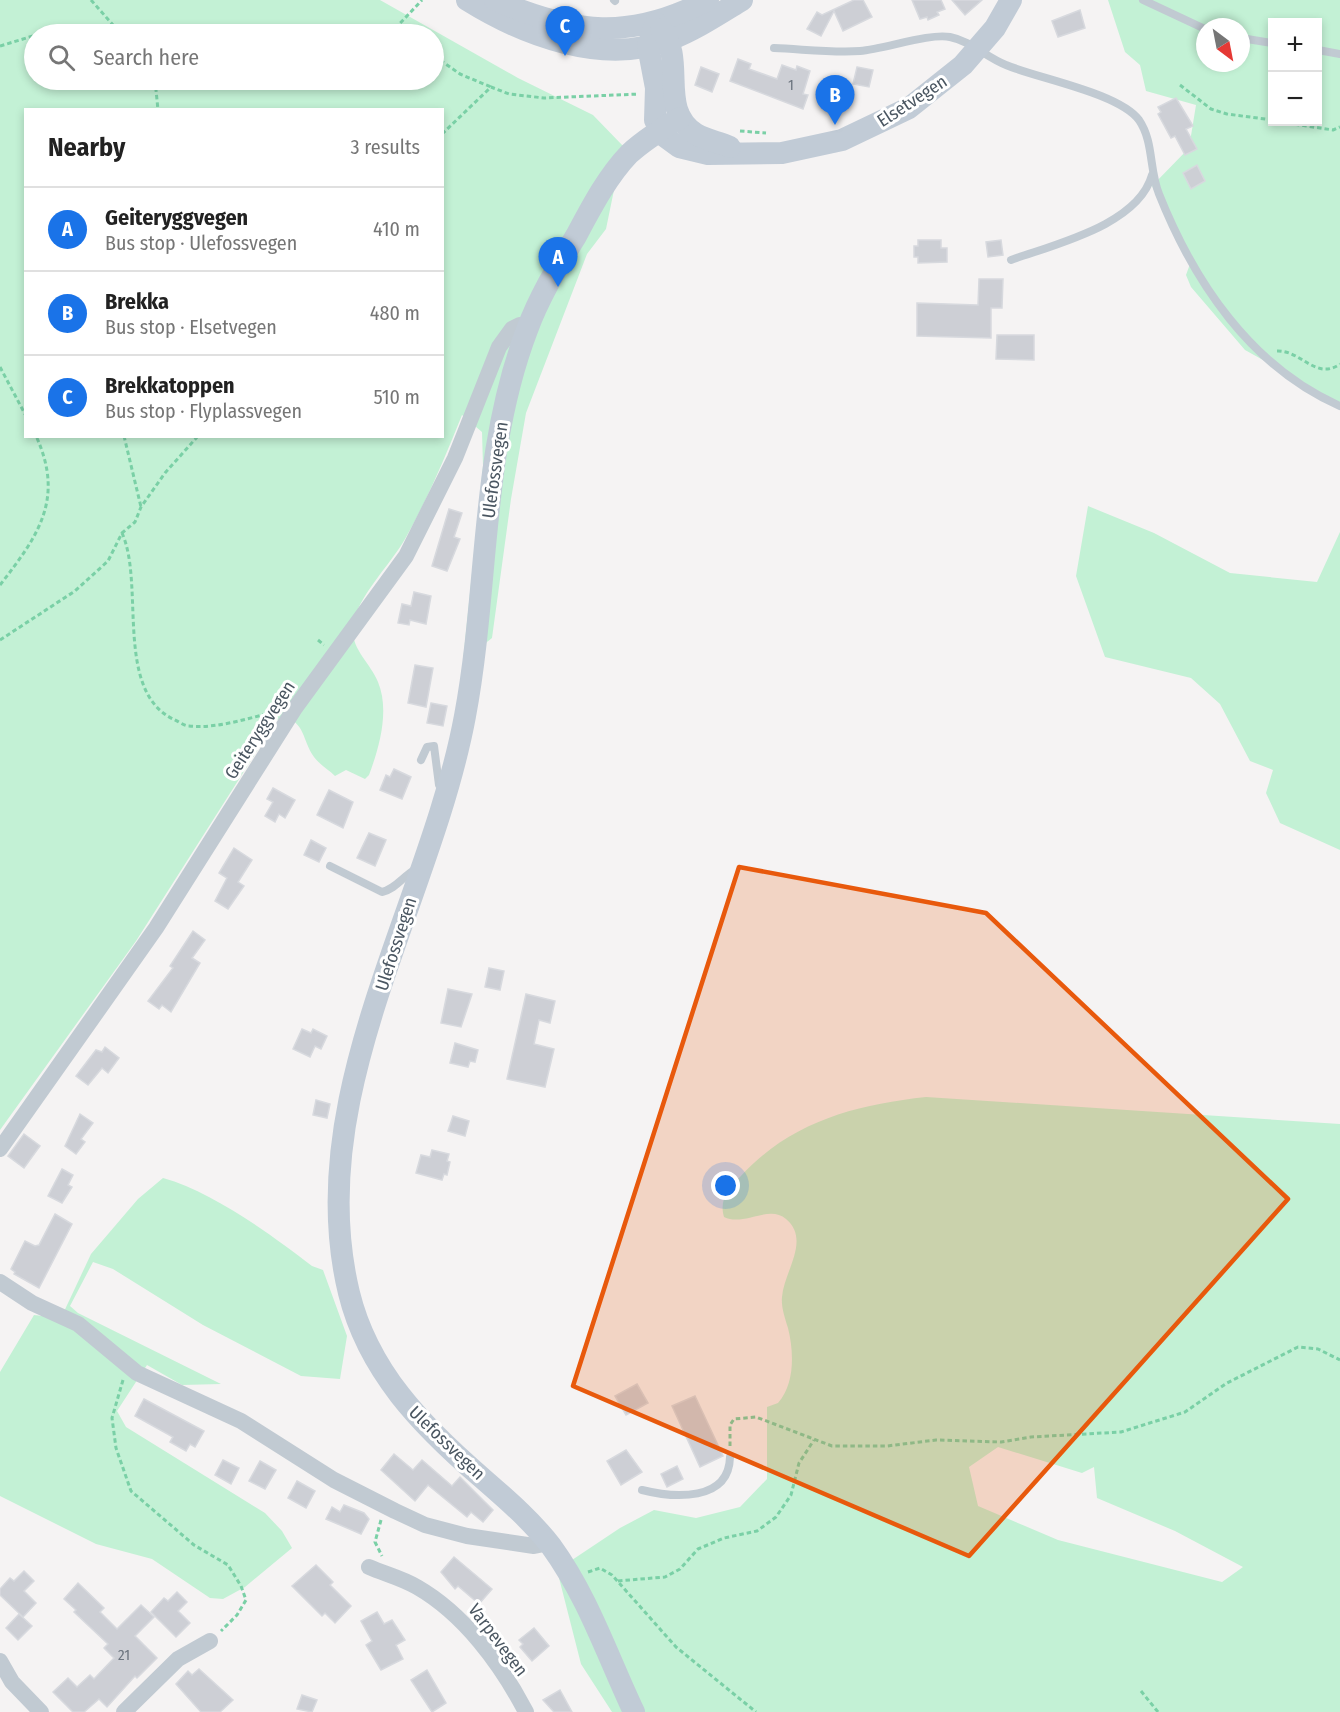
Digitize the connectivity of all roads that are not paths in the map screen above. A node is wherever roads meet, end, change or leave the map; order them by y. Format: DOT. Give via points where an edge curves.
graph roads {
  1 [pos="467,0"];
  2 [pos="495,0"];
  3 [pos="708,0"];
  4 [pos="742,0"];
  5 [pos="1011,0"];
  6 [pos="1143,0"];
  7 [pos="1196,25"];
  8 [pos="658,36"];
  9 [pos="1250,39"];
  10 [pos="1268,42"];
  11 [pos="774,48"];
  12 [pos="978,50"];
  13 [pos="1322,51"];
  14 [pos="1340,54"];
  15 [pos="680,118"];
  16 [pos="660,130"];
  17 [pos="741,142"];
  18 [pos="1152,175"];
  19 [pos="1011,260"];
  20 [pos="528,327"];
  21 [pos="1340,406"];
  22 [pos="421,760"];
  23 [pos="446,790"];
  24 [pos="330,866"];
  25 [pos="422,866"];
  26 [pos="0,1149"];
  27 [pos="0,1282"];
  28 [pos="730,1457"];
  29 [pos="642,1490"];
  30 [pos="549,1543"];
  31 [pos="369,1568"];
  32 [pos="210,1641"];
  33 [pos="0,1661"];
  34 [pos="40,1712"];
  35 [pos="124,1712"];
  36 [pos="526,1712"];
  37 [pos="634,1712"];
  1 -- 8 [label="street" via="510,25 593,47"];
  2 -- 8 [label="street" via="570,26 619,28"];
  3 -- 8 [label="street"];
  4 -- 8 [label="street"];
  5 -- 12 [label="street, Elsetvegen"];
  6 -- 7 [label="lane"];
  8 -- 15 [label="street"];
  8 -- 16 [label="street" via="654,111"];
  9 -- 10 [label="lane"];
  11 -- 12 [label="lane" via="859,51 947,36"];
  12 -- 17 [label="street, Elsetvegen" via="928,95 842,140 800,151"];
  12 -- 18 [label="lane" via="1004,65 1121,104 1139,120 1146,133"];
  13 -- 14 [label="lane"];
  15 -- 16 [label="street, Ulefossvegen"];
  15 -- 17 [label="street, Elsetvegen" via="698,135"];
  16 -- 17 [label="street, Elsetvegen" via="679,147 690,151 720,155"];
  16 -- 20 [label="street, Ulefossvegen" via="619,166 552,278"];
  18 -- 19 [label="lane" via="1143,194 1102,226"];
  18 -- 21 [label="lane" via="1170,217 1232,325 1300,384"];
  20 -- 23 [label="street, Ulefossvegen" via="512,373 496,448 465,716"];
  20 -- 26 [label="street, Geiteryggvegen" via="512,329 502,341 450,468 406,556 295,708 156,928"];
  22 -- 23 [label="lane" via="427,747 434,746 439,784"];
  23 -- 25 [label="street, Ulefossvegen"];
  24 -- 25 [label="lane" via="382,892"];
  25 -- 30 [label="street, Ulefossvegen" via="364,1039 350,1099 341,1161 345,1275 364,1337 407,1406"];
  27 -- 30 [label="street" via="27,1300 78,1324 127,1367 241,1421 334,1480 385,1506 425,1525 467,1536 534,1546"];
  28 -- 29 [label="lane" via="730,1470 722,1482 700,1493 664,1496"];
  30 -- 37 [label="street, Ulefossvegen" via="599,1628"];
  31 -- 36 [label="street, Varpevegen" via="402,1580 438,1600 459,1618"];
  32 -- 35 [label="street" via="178,1659"];
  33 -- 34 [label="street" via="12,1682"];
}
